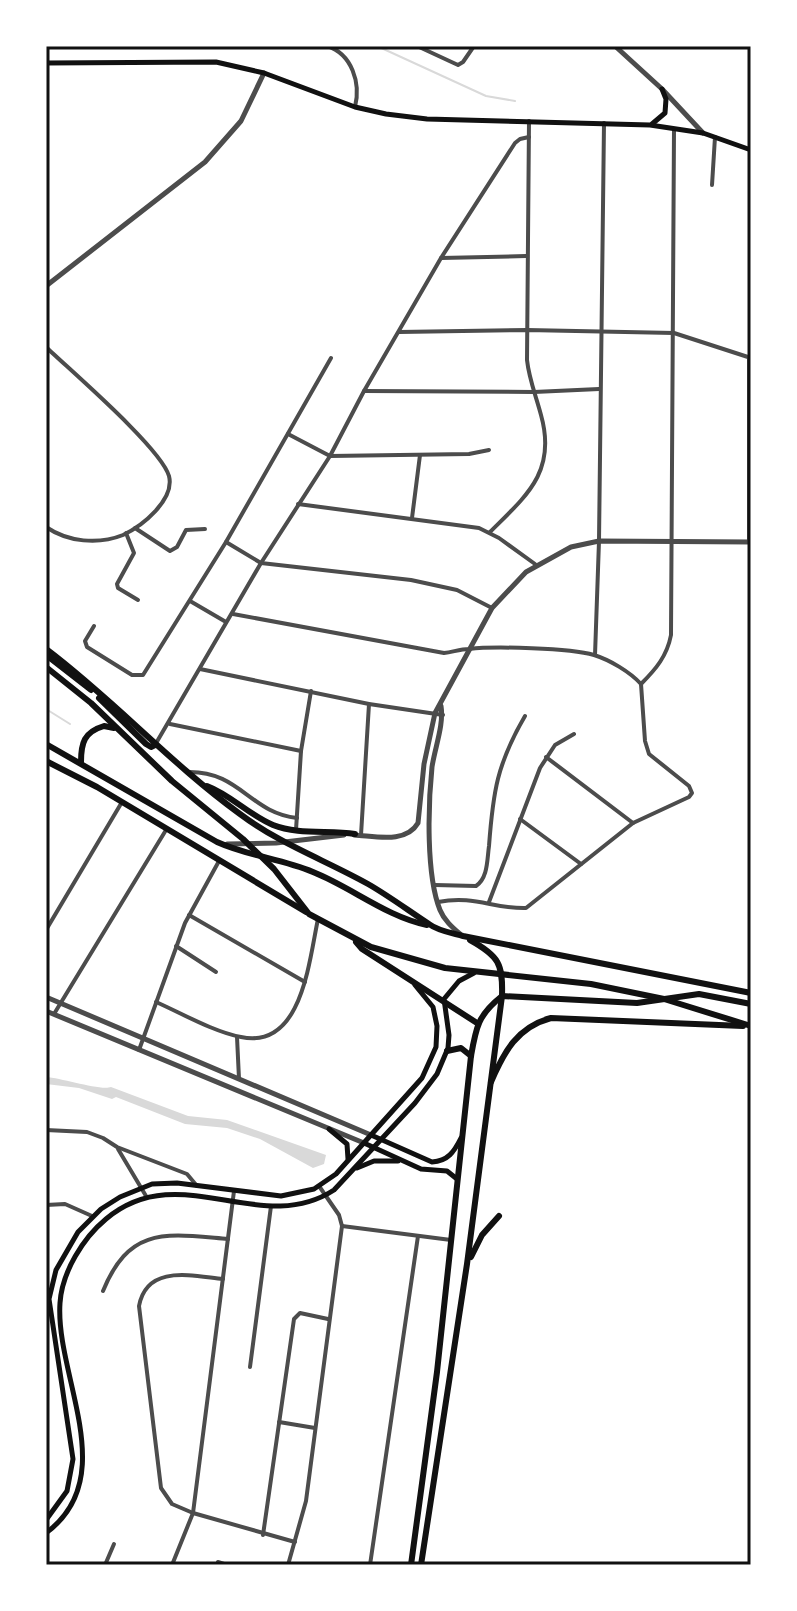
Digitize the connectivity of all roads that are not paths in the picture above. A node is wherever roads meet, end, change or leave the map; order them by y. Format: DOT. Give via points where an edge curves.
graph roads {
  1 [pos="327,46"];
  2 [pos="417,46"];
  3 [pos="474,46"];
  4 [pos="615,46"];
  5 [pos="46,63"];
  6 [pos="264,73"];
  7 [pos="662,89"];
  8 [pos="355,107"];
  9 [pos="529,120"];
  10 [pos="604,123"];
  11 [pos="650,125"];
  12 [pos="674,128"];
  13 [pos="703,133"];
  14 [pos="529,137"];
  15 [pos="715,137"];
  16 [pos="751,150"];
  17 [pos="712,185"];
  18 [pos="751,214"];
  19 [pos="527,256"];
  20 [pos="441,258"];
  21 [pos="46,286"];
  22 [pos="750,310"];
  23 [pos="527,330"];
  24 [pos="600,331"];
  25 [pos="399,332"];
  26 [pos="674,333"];
  27 [pos="46,347"];
  28 [pos="331,358"];
  29 [pos="750,358"];
  30 [pos="599,389"];
  31 [pos="364,391"];
  32 [pos="534,392"];
  33 [pos="288,434"];
  34 [pos="489,450"];
  35 [pos="420,455"];
  36 [pos="330,456"];
  37 [pos="297,504"];
  38 [pos="412,518"];
  39 [pos="46,527"];
  40 [pos="135,528"];
  41 [pos="205,529"];
  42 [pos="490,532"];
  43 [pos="126,533"];
  44 [pos="599,541"];
  45 [pos="673,541"];
  46 [pos="226,542"];
  47 [pos="750,542"];
  48 [pos="261,563"];
  49 [pos="535,564"];
  50 [pos="138,600"];
  51 [pos="190,601"];
  52 [pos="492,608"];
  53 [pos="232,614"];
  54 [pos="226,622"];
  55 [pos="94,626"];
  56 [pos="469,649"];
  57 [pos="46,652"];
  58 [pos="595,655"];
  59 [pos="46,667"];
  60 [pos="200,669"];
  61 [pos="641,684"];
  62 [pos="311,691"];
  63 [pos="369,704"];
  64 [pos="441,705"];
  65 [pos="435,713"];
  66 [pos="443,715"];
  67 [pos="525,716"];
  68 [pos="169,723"];
  69 [pos="121,731"];
  70 [pos="574,734"];
  71 [pos="46,744"];
  72 [pos="155,745"];
  73 [pos="301,751"];
  74 [pos="546,757"];
  75 [pos="46,761"];
  76 [pos="81,762"];
  77 [pos="186,772"];
  78 [pos="200,783"];
  79 [pos="122,802"];
  80 [pos="297,818"];
  81 [pos="520,819"];
  82 [pos="633,823"];
  83 [pos="166,830"];
  84 [pos="296,830"];
  85 [pos="358,835"];
  86 [pos="231,847"];
  87 [pos="219,861"];
  88 [pos="581,864"];
  89 [pos="435,885"];
  90 [pos="438,902"];
  91 [pos="489,902"];
  92 [pos="309,914"];
  93 [pos="188,915"];
  94 [pos="318,919"];
  95 [pos="431,926"];
  96 [pos="46,930"];
  97 [pos="351,936"];
  98 [pos="463,936"];
  99 [pos="176,946"];
  100 [pos="216,972"];
  101 [pos="480,972"];
  102 [pos="503,975"];
  103 [pos="409,978"];
  104 [pos="305,982"];
  105 [pos="751,993"];
  106 [pos="502,996"];
  107 [pos="46,997"];
  108 [pos="444,999"];
  109 [pos="664,999"];
  110 [pos="156,1002"];
  111 [pos="60,1003"];
  112 [pos="751,1004"];
  113 [pos="46,1011"];
  114 [pos="54,1014"];
  115 [pos="477,1023"];
  116 [pos="751,1026"];
  117 [pos="237,1037"];
  118 [pos="143,1039"];
  119 [pos="139,1050"];
  120 [pos="447,1051"];
  121 [pos="471,1056"];
  122 [pos="239,1080"];
  123 [pos="488,1090"];
  124 [pos="329,1129"];
  125 [pos="46,1130"];
  126 [pos="371,1135"];
  127 [pos="461,1137"];
  128 [pos="381,1140"];
  129 [pos="364,1143"];
  130 [pos="117,1147"];
  131 [pos="374,1147"];
  132 [pos="436,1162"];
  133 [pos="345,1164"];
  134 [pos="411,1165"];
  135 [pos="436,1169"];
  136 [pos="353,1171"];
  137 [pos="457,1179"];
  138 [pos="197,1186"];
  139 [pos="319,1186"];
  140 [pos="141,1187"];
  141 [pos="234,1191"];
  142 [pos="326,1195"];
  143 [pos="146,1196"];
  144 [pos="233,1201"];
  145 [pos="46,1205"];
  146 [pos="271,1206"];
  147 [pos="92,1216"];
  148 [pos="499,1216"];
  149 [pos="342,1226"];
  150 [pos="418,1236"];
  151 [pos="228,1239"];
  152 [pos="451,1240"];
  153 [pos="467,1264"];
  154 [pos="223,1279"];
  155 [pos="103,1291"];
  156 [pos="328,1319"];
  157 [pos="250,1367"];
  158 [pos="279,1422"];
  159 [pos="315,1428"];
  160 [pos="193,1513"];
  161 [pos="46,1520"];
  162 [pos="46,1533"];
  163 [pos="263,1535"];
  164 [pos="295,1542"];
  165 [pos="114,1544"];
  166 [pos="105,1565"];
  167 [pos="172,1565"];
  168 [pos="217,1565"];
  169 [pos="227,1565"];
  170 [pos="288,1565"];
  171 [pos="370,1565"];
  172 [pos="411,1565"];
  173 [pos="421,1565"];
  1 -- 8 [label="street" via="353,70 360,91"];
  2 -- 3 [label="street" via="458,65"];
  4 -- 7 [label="street"];
  5 -- 6 [label="main road" via="216,62"];
  6 -- 8 [label="main road"];
  6 -- 21 [label="street" via="241,121 205,162"];
  7 -- 11 [label="main road" via="665,113"];
  7 -- 13 [label="street"];
  8 -- 9 [label="main road" via="427,119"];
  9 -- 10 [label="main road"];
  9 -- 14 [label="street"];
  10 -- 11 [label="main road"];
  10 -- 24 [label="street"];
  11 -- 12 [label="main road"];
  12 -- 13 [label="main road"];
  12 -- 26 [label="street"];
  13 -- 15 [label="main road"];
  14 -- 19 [label="street"];
  14 -- 20 [label="street" via="515,143"];
  15 -- 16 [label="main road"];
  15 -- 17 [label="street"];
  18 -- 22 [label="street"];
  19 -- 20 [label="street"];
  19 -- 23 [label="street"];
  20 -- 25 [label="street"];
  23 -- 24 [label="street"];
  23 -- 25 [label="street"];
  23 -- 32 [label="street"];
  24 -- 26 [label="street"];
  24 -- 30 [label="street"];
  25 -- 31 [label="street"];
  26 -- 29 [label="street"];
  26 -- 45 [label="street"];
  27 -- 40 [label="street" via="163,464 170,487 166,497"];
  28 -- 33 [label="street"];
  29 -- 47 [label="street"];
  30 -- 32 [label="street"];
  30 -- 44 [label="street"];
  31 -- 32 [label="street"];
  31 -- 36 [label="street"];
  32 -- 42 [label="street" via="545,435 539,478"];
  33 -- 36 [label="street"];
  33 -- 46 [label="street"];
  34 -- 35 [label="street"];
  35 -- 36 [label="street"];
  35 -- 38 [label="street"];
  36 -- 37 [label="street"];
  37 -- 38 [label="street"];
  37 -- 48 [label="street"];
  38 -- 42 [label="street"];
  39 -- 43 [label="street" via="78,540"];
  40 -- 41 [label="street" via="170,551 186,530"];
  40 -- 43 [label="street"];
  42 -- 49 [label="street"];
  43 -- 50 [label="street" via="134,553 117,584"];
  44 -- 45 [label="street"];
  44 -- 49 [label="street"];
  44 -- 58 [label="street"];
  45 -- 47 [label="street"];
  45 -- 61 [label="street" via="669,646"];
  46 -- 48 [label="street"];
  46 -- 51 [label="street"];
  48 -- 52 [label="street" via="411,580 457,590"];
  48 -- 53 [label="street"];
  49 -- 52 [label="street"];
  51 -- 54 [label="street"];
  51 -- 55 [label="street" via="143,675 87,647"];
  52 -- 56 [label="street"];
  53 -- 54 [label="street"];
  53 -- 56 [label="street" via="444,653"];
  54 -- 60 [label="street"];
  56 -- 58 [label="street"];
  56 -- 64 [label="street"];
  57 -- 72 [label="main road" via="84,679"];
  58 -- 61 [label="street"];
  59 -- 69 [label="main road"];
  60 -- 62 [label="street"];
  60 -- 68 [label="street"];
  61 -- 82 [label="street" via="649,754 692,793"];
  62 -- 63 [label="street"];
  62 -- 73 [label="street"];
  63 -- 65 [label="street"];
  63 -- 85 [label="street"];
  64 -- 65 [label="street"];
  64 -- 66 [label="street"];
  65 -- 66 [label="street"];
  65 -- 85 [label="street" via="414,830 400,836"];
  66 -- 89 [label="street" via="432,768 429,827"];
  67 -- 89 [label="street" via="498,771 480,883"];
  68 -- 72 [label="street"];
  68 -- 73 [label="street"];
  69 -- 76 [label="main road" via="104,726 91,732 83,740"];
  69 -- 92 [label="main road" via="274,869"];
  70 -- 74 [label="street"];
  71 -- 76 [label="main road"];
  72 -- 77 [label="main road"];
  73 -- 80 [label="street"];
  74 -- 81 [label="street"];
  74 -- 82 [label="street"];
  75 -- 79 [label="main road"];
  76 -- 86 [label="main road"];
  77 -- 78 [label="main road"];
  77 -- 80 [label="street" via="218,775 270,811"];
  78 -- 84 [label="main road" via="272,824"];
  78 -- 95 [label="main road" via="267,833 366,883"];
  79 -- 83 [label="main road"];
  79 -- 96 [label="street"];
  80 -- 84 [label="street"];
  81 -- 88 [label="street"];
  81 -- 91 [label="street"];
  82 -- 88 [label="street"];
  83 -- 87 [label="main road"];
  83 -- 111 [label="street"];
  84 -- 85 [label="main road"];
  85 -- 86 [label="street"];
  86 -- 95 [label="main road" via="303,868"];
  87 -- 92 [label="main road"];
  87 -- 93 [label="street"];
  88 -- 91 [label="street" via="526,908"];
  89 -- 90 [label="street"];
  90 -- 91 [label="street"];
  90 -- 98 [label="street" via="449,924"];
  92 -- 94 [label="main road"];
  93 -- 99 [label="street"];
  93 -- 104 [label="street"];
  94 -- 97 [label="main road"];
  94 -- 104 [label="street"];
  95 -- 98 [label="main road"];
  97 -- 101 [label="main road" via="396,956"];
  97 -- 103 [label="main road" via="362,949"];
  98 -- 102 [label="main road" via="488,951"];
  98 -- 105 [label="main road"];
  99 -- 100 [label="street"];
  99 -- 110 [label="street"];
  101 -- 102 [label="main road"];
  101 -- 108 [label="main road" via="459,981"];
  102 -- 106 [label="main road"];
  102 -- 109 [label="main road" via="591,984"];
  103 -- 108 [label="main road"];
  103 -- 126 [label="main road" via="437,1016 436,1047 418,1083"];
  104 -- 117 [label="street" via="287,1021 275,1033"];
  106 -- 109 [label="main road" via="637,1003"];
  106 -- 115 [label="main road"];
  106 -- 123 [label="main road"];
  107 -- 111 [label="street"];
  108 -- 115 [label="main road"];
  108 -- 120 [label="main road"];
  109 -- 112 [label="main road" via="699,994"];
  109 -- 116 [label="main road"];
  110 -- 117 [label="street"];
  110 -- 118 [label="street"];
  111 -- 114 [label="street"];
  111 -- 118 [label="street"];
  113 -- 114 [label="street"];
  114 -- 119 [label="street"];
  115 -- 121 [label="main road"];
  116 -- 123 [label="main road" via="551,1018 533,1024 509,1044"];
  117 -- 122 [label="street"];
  118 -- 119 [label="street"];
  118 -- 122 [label="street"];
  119 -- 124 [label="street"];
  120 -- 121 [label="main road" via="461,1048"];
  120 -- 128 [label="main road" via="429,1086"];
  121 -- 127 [label="main road"];
  122 -- 126 [label="street"];
  123 -- 153 [label="main road"];
  124 -- 129 [label="street"];
  124 -- 133 [label="main road" via="347,1144"];
  125 -- 130 [label="street" via="87,1132"];
  126 -- 128 [label="main road"];
  126 -- 129 [label="main road"];
  127 -- 132 [label="main road" via="450,1156"];
  127 -- 137 [label="main road"];
  128 -- 131 [label="main road"];
  128 -- 132 [label="main road"];
  129 -- 131 [label="main road"];
  129 -- 133 [label="main road"];
  130 -- 138 [label="street" via="187,1174"];
  130 -- 140 [label="street"];
  131 -- 134 [label="main road"];
  131 -- 136 [label="main road"];
  132 -- 135 [label="main road"];
  133 -- 139 [label="main road"];
  134 -- 135 [label="main road"];
  134 -- 136 [label="main road" via="385,1160"];
  135 -- 137 [label="main road"];
  136 -- 142 [label="main road"];
  137 -- 152 [label="main road"];
  138 -- 140 [label="main road"];
  138 -- 141 [label="main road"];
  139 -- 141 [label="main road" via="281,1196"];
  139 -- 142 [label="street"];
  140 -- 143 [label="street"];
  140 -- 147 [label="main road"];
  141 -- 144 [label="street"];
  142 -- 146 [label="main road"];
  142 -- 149 [label="street"];
  143 -- 144 [label="main road" via="170,1193"];
  143 -- 162 [label="main road" via="100,1224 62,1286 61,1327 83,1454 75,1496"];
  144 -- 146 [label="main road"];
  144 -- 151 [label="street"];
  145 -- 147 [label="street" via="65,1204"];
  146 -- 157 [label="street"];
  147 -- 161 [label="main road" via="61,1259 49,1299 73,1459 67,1491"];
  148 -- 153 [label="main road"];
  149 -- 150 [label="street"];
  149 -- 156 [label="street"];
  150 -- 152 [label="street"];
  150 -- 171 [label="street"];
  151 -- 154 [label="street"];
  151 -- 155 [label="street" via="175,1235 144,1241 119,1259"];
  152 -- 172 [label="main road"];
  153 -- 173 [label="main road"];
  154 -- 160 [label="street"];
  154 -- 160 [label="street" via="160,1276 141,1296 139,1306 161,1488 172,1504"];
  156 -- 158 [label="street" via="300,1313 294,1319"];
  156 -- 159 [label="street"];
  158 -- 159 [label="street"];
  158 -- 163 [label="street"];
  159 -- 164 [label="street"];
  160 -- 163 [label="street"];
  160 -- 167 [label="street"];
  163 -- 164 [label="street"];
  164 -- 170 [label="street"];
  165 -- 166 [label="street"];
  168 -- 169 [label="street"];
}
